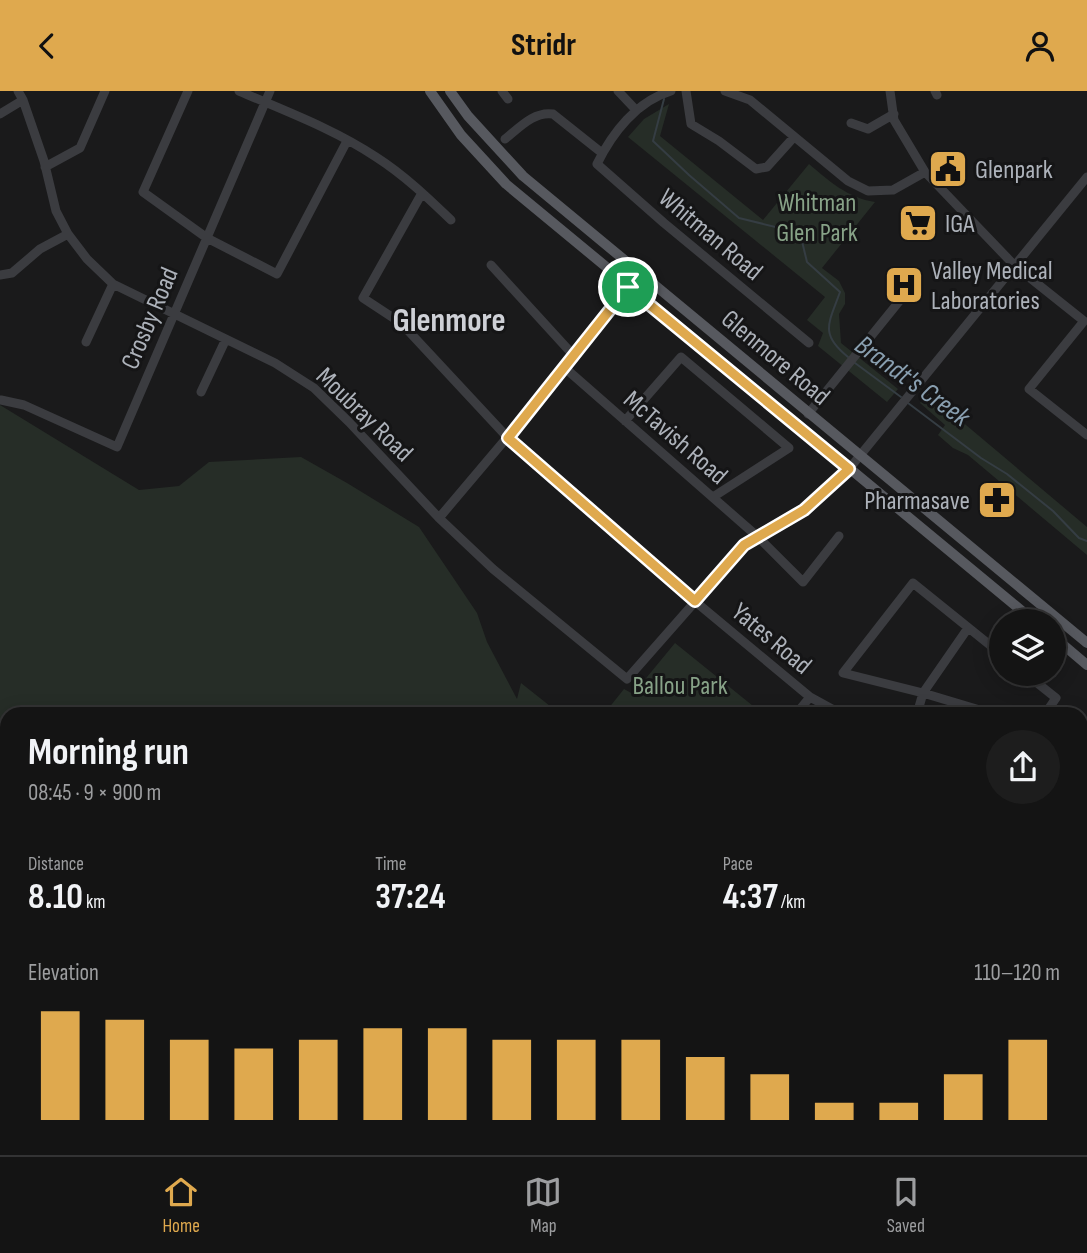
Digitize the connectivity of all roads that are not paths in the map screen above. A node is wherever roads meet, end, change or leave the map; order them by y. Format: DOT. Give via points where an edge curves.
graph roads {
  1 [pos="18,91"];
  2 [pos="105,91"];
  3 [pos="188,91"];
  4 [pos="239,91"];
  5 [pos="270,91"];
  6 [pos="430,91"];
  7 [pos="450,91"];
  8 [pos="618,91"];
  9 [pos="685,91"];
  10 [pos="725,91"];
  11 [pos="890,91"];
  12 [pos="664,92"];
  13 [pos="736,93"];
  14 [pos="23,100"];
  15 [pos="265,102"];
  16 [pos="636,110"];
  17 [pos="0,114"];
  18 [pos="894,114"];
  19 [pos="851,123"];
  20 [pos="794,137"];
  21 [pos="505,139"];
  22 [pos="347,141"];
  23 [pos="602,153"];
  24 [pos="46,167"];
  25 [pos="925,172"];
  26 [pos="1087,177"];
  27 [pos="422,193"];
  28 [pos="451,219"];
  29 [pos="68,234"];
  30 [pos="207,238"];
  31 [pos="491,265"];
  32 [pos="1015,266"];
  33 [pos="0,275"];
  34 [pos="113,284"];
  35 [pos="628,287"];
  36 [pos="910,288"];
  37 [pos="173,313"];
  38 [pos="226,339"];
  39 [pos="86,342"];
  40 [pos="809,343"];
  41 [pos="575,357"];
  42 [pos="565,368"];
  43 [pos="201,392"];
  44 [pos="1,400"];
  45 [pos="808,414"];
  46 [pos="625,421"];
  47 [pos="1087,435"];
  48 [pos="508,438"];
  49 [pos="859,455"];
  50 [pos="849,469"];
  51 [pos="713,497"];
  52 [pos="439,518"];
  53 [pos="839,536"];
  54 [pos="758,537"];
  55 [pos="695,601"];
  56 [pos="1019,609"];
  57 [pos="968,628"];
  58 [pos="1087,643"];
  59 [pos="989,645"];
  60 [pos="1066,648"];
  61 [pos="1087,665"];
  62 [pos="1041,686"];
  63 [pos="923,693"];
  64 [pos="810,697"];
  65 [pos="802,707"];
  66 [pos="828,707"];
  67 [pos="919,707"];
  68 [pos="970,707"];
  69 [pos="1050,707"];
  1 -- 14 [label="street, Moubray Road"];
  2 -- 24 [label="street" via="79,148"];
  3 -- 30 [label="street" via="143,192"];
  4 -- 15 [label="street"];
  5 -- 15 [label="street, Crosby Road"];
  6 -- 35 [label="main road, Glenmore Road" via="461,135 506,184"];
  7 -- 45 [label="main road, Glenmore Road" via="523,176"];
  8 -- 16 [label="street"];
  9 -- 20 [label="street" via="691,124 756,169 767,167"];
  10 -- 13 [label="street"];
  11 -- 18 [label="street"];
  12 -- 16 [label="street"];
  13 -- 20 [label="street"];
  14 -- 17 [label="street"];
  14 -- 24 [label="street, Moubray Road"];
  15 -- 22 [label="street"];
  15 -- 30 [label="street, Crosby Road"];
  16 -- 23 [label="street"];
  18 -- 19 [label="street" via="867,129"];
  18 -- 25 [label="street"];
  20 -- 25 [label="street" via="848,181 869,191 893,190"];
  21 -- 23 [label="street, Whitman Road" via="536,116 553,114"];
  22 -- 27 [label="street" via="375,156"];
  22 -- 30 [label="street" via="278,274"];
  23 -- 40 [label="street, Whitman Road" via="597,164"];
  24 -- 29 [label="street, Moubray Road" via="56,211"];
  25 -- 32 [label="street"];
  26 -- 32 [label="street"];
  27 -- 28 [label="street"];
  27 -- 48 [label="street, Yates Road" via="363,298 401,323"];
  29 -- 33 [label="street" via="40,249 12,273"];
  29 -- 34 [label="street, Moubray Road"];
  30 -- 37 [label="street, Crosby Road"];
  31 -- 41 [label="street"];
  32 -- 47 [label="street" via="1084,321 1029,389"];
  32 -- 49 [label="street"];
  34 -- 37 [label="street, Moubray Road"];
  34 -- 39 [label="street"];
  35 -- 41 [label="street"];
  35 -- 50 [label="main road, Glenmore Road"];
  36 -- 45 [label="street"];
  37 -- 38 [label="street, Moubray Road"];
  37 -- 44 [label="street, Crosby Road" via="117,447 24,405"];
  38 -- 43 [label="street"];
  38 -- 52 [label="street, Moubray Road" via="314,389"];
  41 -- 42 [label="street"];
  42 -- 46 [label="street, McTavish Road"];
  42 -- 48 [label="street"];
  45 -- 49 [label="main road, Glenmore Road"];
  46 -- 51 [label="street, McTavish Road"];
  46 -- 51 [label="street" via="681,358 789,448"];
  48 -- 52 [label="street"];
  48 -- 55 [label="street, Yates Road"];
  49 -- 50 [label="street"];
  49 -- 58 [label="main road, Glenmore Road"];
  50 -- 54 [label="street" via="804,510"];
  50 -- 56 [label="main road, Glenmore Road"];
  51 -- 54 [label="street, McTavish Road"];
  52 -- 55 [label="street, Moubray Road" via="627,680"];
  53 -- 54 [label="street, McTavish Road" via="803,582"];
  54 -- 55 [label="street" via="744,545"];
  55 -- 64 [label="street, Yates Road"];
  57 -- 59 [label="street"];
  57 -- 63 [label="street"];
  57 -- 63 [label="street, Yates Road" via="913,583 843,673"];
  60 -- 61 [label="main road"];
  62 -- 69 [label="street" via="1056,698"];
  63 -- 67 [label="street"];
  63 -- 68 [label="street"];
  64 -- 65 [label="street, Yates Road"];
  64 -- 66 [label="street, Yates Road"];
}
